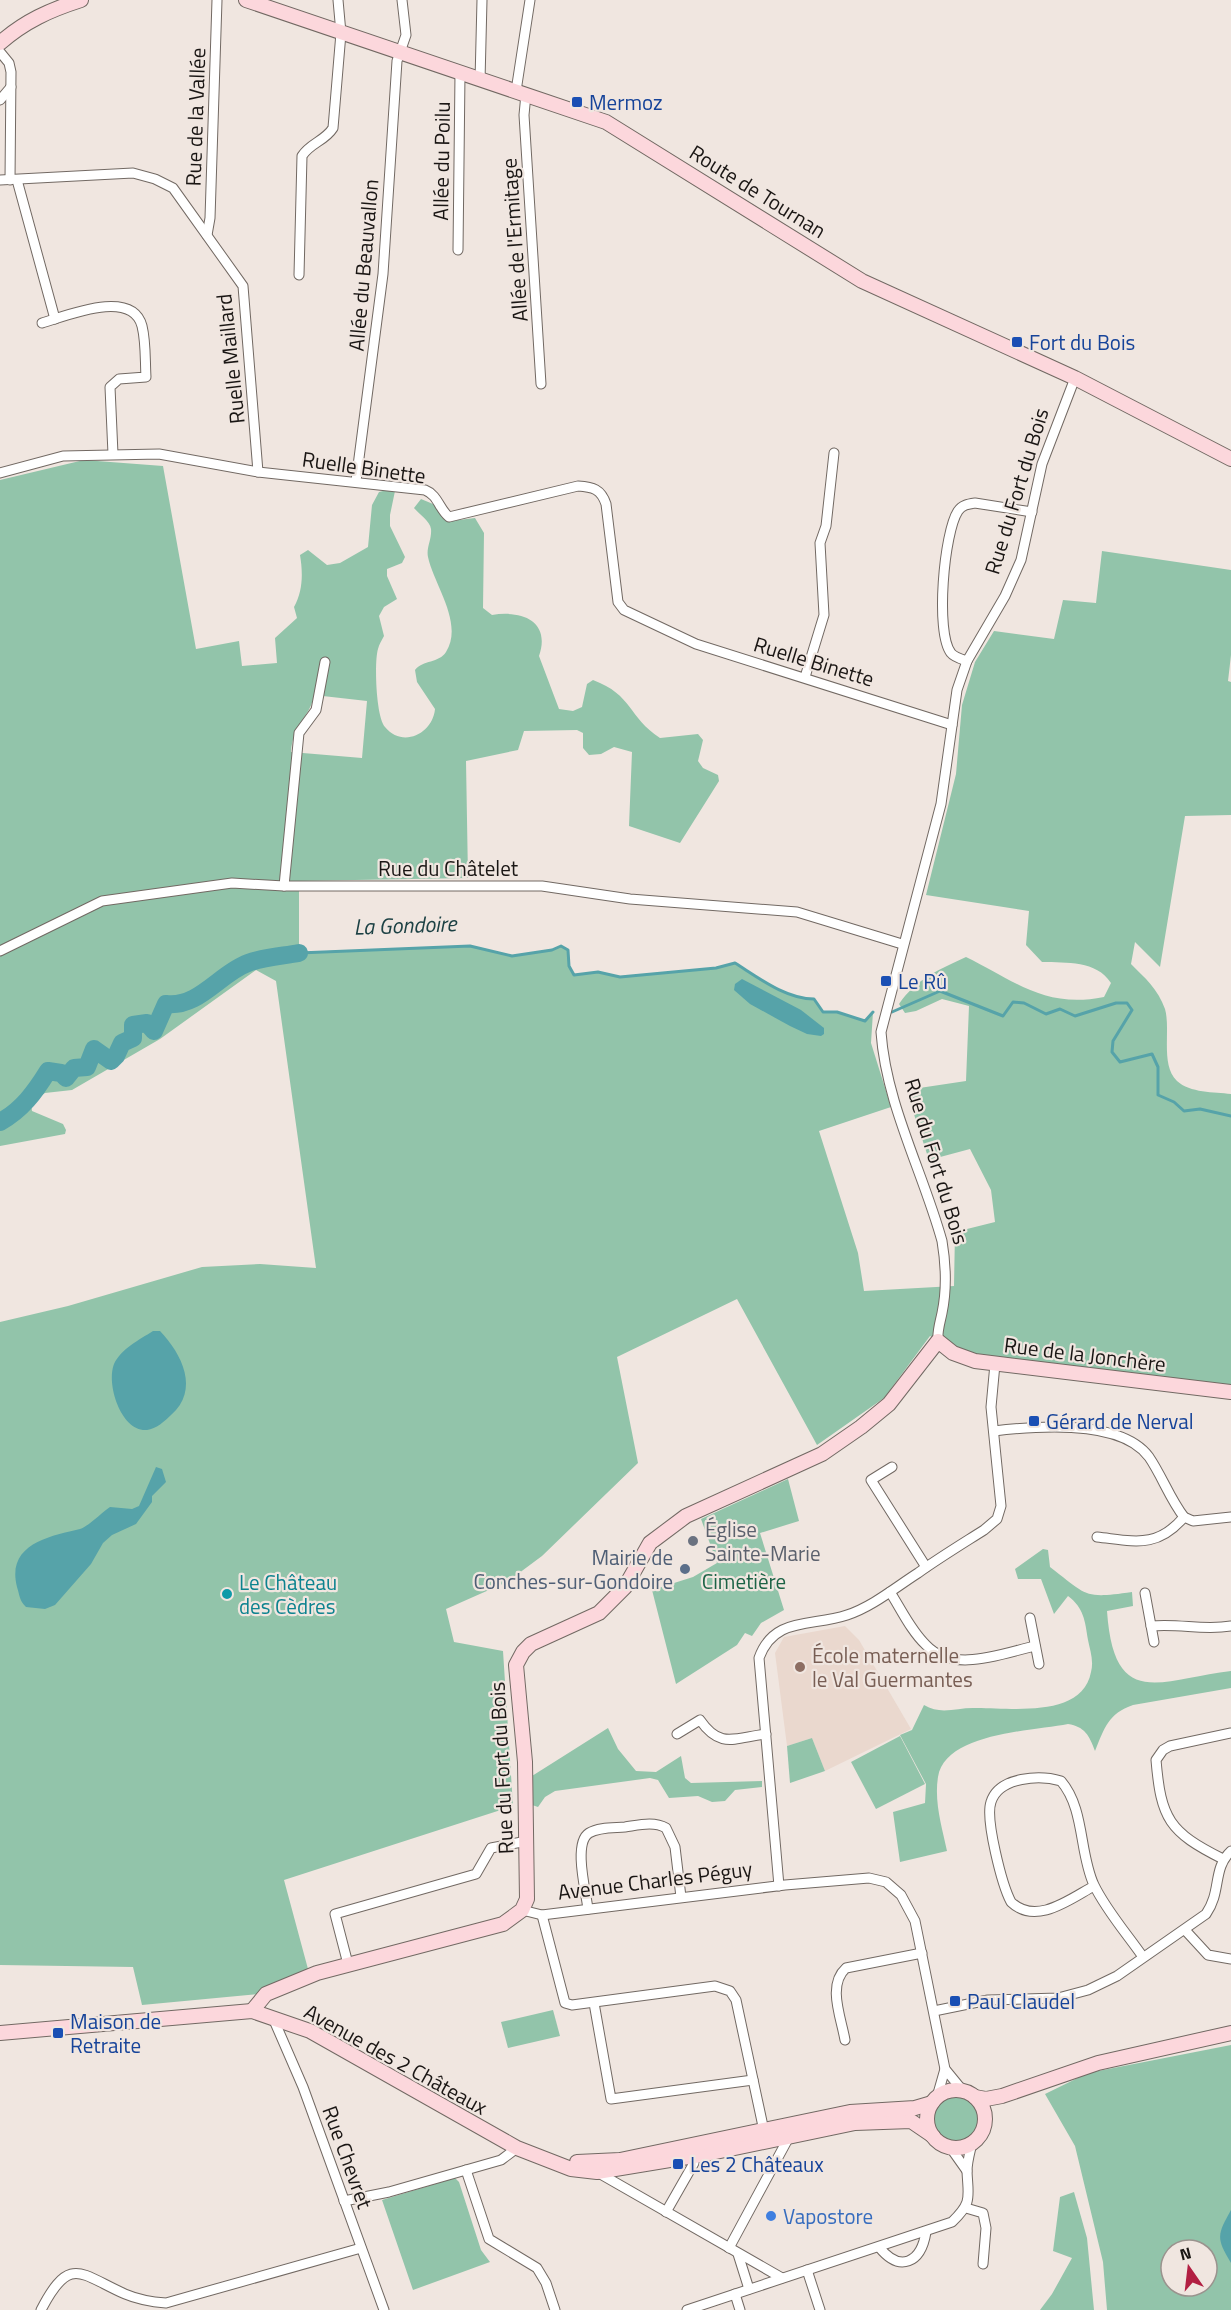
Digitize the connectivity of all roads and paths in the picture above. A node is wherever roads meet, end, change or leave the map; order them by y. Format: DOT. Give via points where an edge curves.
graph roads {
  1 [pos="81,0"];
  2 [pos="217,0"];
  3 [pos="246,0"];
  4 [pos="338,0"];
  5 [pos="402,0"];
  6 [pos="482,0"];
  7 [pos="530,0"];
  8 [pos="276,5"];
  9 [pos="341,33"];
  10 [pos="0,43"];
  11 [pos="0,52"];
  12 [pos="400,52"];
  13 [pos="460,74"];
  14 [pos="480,81"];
  15 [pos="11,87"];
  16 [pos="521,92"];
  17 [pos="0,100"];
  18 [pos="9,180"];
  19 [pos="207,235"];
  20 [pos="458,249"];
  21 [pos="299,275"];
  22 [pos="56,319"];
  23 [pos="42,323"];
  24 [pos="1075,378"];
  25 [pos="541,384"];
  26 [pos="834,453"];
  27 [pos="113,454"];
  28 [pos="1231,459"];
  29 [pos="258,472"];
  30 [pos="0,473"];
  31 [pos="356,481"];
  32 [pos="1032,512"];
  33 [pos="967,661"];
  34 [pos="325,662"];
  35 [pos="805,677"];
  36 [pos="952,725"];
  37 [pos="284,886"];
  38 [pos="902,944"];
  39 [pos="0,951"];
  40 [pos="938,1341"];
  41 [pos="995,1364"];
  42 [pos="1231,1392"];
  43 [pos="994,1431"];
  44 [pos="892,1467"];
  45 [pos="1184,1517"];
  46 [pos="1231,1517"];
  47 [pos="1097,1537"];
  48 [pos="926,1567"];
  49 [pos="890,1592"];
  50 [pos="1145,1593"];
  51 [pos="1030,1618"];
  52 [pos="1151,1626"];
  53 [pos="1231,1626"];
  54 [pos="1154,1642"];
  55 [pos="1035,1646"];
  56 [pos="1039,1664"];
  57 [pos="1231,1733"];
  58 [pos="677,1734"];
  59 [pos="766,1734"];
  60 [pos="527,1841"];
  61 [pos="1231,1851"];
  62 [pos="1223,1859"];
  63 [pos="779,1886"];
  64 [pos="1094,1886"];
  65 [pos="681,1897"];
  66 [pos="588,1909"];
  67 [pos="522,1910"];
  68 [pos="542,1916"];
  69 [pos="1185,1930"];
  70 [pos="921,1953"];
  71 [pos="1143,1958"];
  72 [pos="1231,1959"];
  73 [pos="348,1964"];
  74 [pos="594,2003"];
  75 [pos="252,2011"];
  76 [pos="934,2011"];
  77 [pos="273,2018"];
  78 [pos="0,2033"];
  79 [pos="1231,2033"];
  80 [pos="845,2040"];
  81 [pos="945,2068"];
  82 [pos="753,2080"];
  83 [pos="1015,2093"];
  84 [pos="969,2094"];
  85 [pos="935,2100"];
  86 [pos="985,2124"];
  87 [pos="764,2131"];
  88 [pos="933,2136"];
  89 [pos="789,2137"];
  90 [pos="972,2143"];
  91 [pos="950,2147"];
  92 [pos="517,2148"];
  93 [pos="691,2151"];
  94 [pos="552,2162"];
  95 [pos="466,2170"];
  96 [pos="967,2171"];
  97 [pos="597,2172"];
  98 [pos="344,2201"];
  99 [pos="966,2208"];
  100 [pos="666,2212"];
  101 [pos="926,2232"];
  102 [pos="879,2247"];
  103 [pos="361,2248"];
  104 [pos="729,2248"];
  105 [pos="738,2254"];
  106 [pos="983,2264"];
  107 [pos="807,2270"];
  108 [pos="782,2278"];
  109 [pos="749,2289"];
  110 [pos="735,2294"];
  111 [pos="41,2310"];
  112 [pos="384,2310"];
  113 [pos="555,2310"];
  114 [pos="687,2310"];
  115 [pos="740,2310"];
  116 [pos="820,2310"];
  1 -- 10 [label="main road" via="19,26"];
  2 -- 19 [label="street, Rue de la Vallée"];
  3 -- 8 [label="main road, Route de Tournan"];
  4 -- 9 [label="street"];
  5 -- 12 [label="street, Allée du Beauvallon" via="406,35"];
  6 -- 14 [label="street"];
  7 -- 16 [label="street, Allée de l'Ermitage"];
  8 -- 9 [label="main road, Route de Tournan"];
  9 -- 12 [label="main road, Route de Tournan"];
  9 -- 21 [label="street" via="333,128 302,156"];
  11 -- 15 [label="street" via="9,63"];
  12 -- 13 [label="main road, Route de Tournan"];
  12 -- 31 [label="street, Allée du Beauvallon" via="383,274"];
  13 -- 14 [label="main road, Route de Tournan"];
  13 -- 20 [label="street, Allée du Poilu"];
  14 -- 16 [label="main road, Route de Tournan"];
  15 -- 17 [label="street"];
  15 -- 18 [label="street"];
  16 -- 24 [label="main road, Route de Tournan" via="622,130 862,281"];
  16 -- 25 [label="street, Allée de l'Ermitage"];
  18 -- 19 [label="street, Ruelle Maillard" via="133,173 156,179 174,188"];
  18 -- 22 [label="street"];
  19 -- 29 [label="street, Ruelle Maillard" via="243,286"];
  22 -- 23 [label="street"];
  22 -- 27 [label="street" via="105,305 134,313 141,324 146,377 119,379 110,387"];
  24 -- 28 [label="main road, Route de Tournan"];
  24 -- 32 [label="street, Rue du Fort du Bois" via="1042,464"];
  26 -- 35 [label="street" via="826,526 820,543 824,615"];
  27 -- 29 [label="street, Ruelle Binette" via="159,454"];
  27 -- 30 [label="street, Ruelle Binette" via="63,456"];
  29 -- 31 [label="street, Ruelle Binette"];
  31 -- 35 [label="street, Ruelle Binette" via="433,493 449,517 578,486 594,488 606,504 618,602 624,610 696,644"];
  32 -- 33 [label="street, Rue du Fort du Bois" via="1027,543 1014,578"];
  32 -- 33 [label="street" via="975,503 958,511 947,542 942,597 946,645 952,655"];
  33 -- 36 [label="street, Rue du Fort du Bois" via="957,690"];
  34 -- 37 [label="street" via="316,710 299,733"];
  35 -- 36 [label="street, Ruelle Binette"];
  36 -- 38 [label="street, Rue du Fort du Bois" via="941,804"];
  37 -- 38 [label="street, Rue du Châtelet" via="542,886 630,899 797,912"];
  37 -- 39 [label="street, Rue du Châtelet" via="219,884 102,901"];
  38 -- 40 [label="street, Rue du Fort du Bois" via="881,1032 882,1053 942,1241 946,1286"];
  40 -- 41 [label="main road, Rue de la Jonchère" via="953,1353"];
  40 -- 60 [label="main road, Rue du Fort du Bois" via="889,1404 861,1427 822,1454 686,1516 650,1543 625,1587 599,1612 531,1644 523,1652 516,1665"];
  41 -- 42 [label="main road, Rue de la Jonchère"];
  41 -- 43 [label="street" via="991,1407"];
  43 -- 45 [label="street" via="1034,1426 1123,1437 1148,1456"];
  43 -- 48 [label="street" via="1001,1489 996,1519"];
  44 -- 48 [label="street" via="871,1480"];
  45 -- 46 [label="street" via="1193,1521"];
  45 -- 47 [label="street" via="1173,1530 1146,1542"];
  48 -- 49 [label="street"];
  49 -- 55 [label="street" via="924,1644 942,1657 964,1660"];
  49 -- 59 [label="street" via="849,1615 784,1628 766,1641 759,1658"];
  50 -- 52 [label="street"];
  51 -- 55 [label="street"];
  52 -- 53 [label="street"];
  52 -- 54 [label="street"];
  55 -- 56 [label="street"];
  57 -- 62 [label="street" via="1170,1746 1156,1760 1162,1806 1172,1825 1183,1836"];
  58 -- 59 [label="street" via="700,1720 718,1740"];
  59 -- 63 [label="street"];
  60 -- 67 [label="main road, Rue du Fort du Bois" via="527,1899"];
  60 -- 73 [label="street" via="491,1848 476,1874 335,1914"];
  61 -- 62 [label="street"];
  62 -- 69 [label="street" via="1214,1902 1206,1914"];
  63 -- 65 [label="street, Avenue Charles Péguy"];
  63 -- 70 [label="street, Avenue Charles Péguy" via="869,1878 886,1882 901,1895 910,1911"];
  64 -- 64 [label="street" via="1073,1800 1061,1781 1046,1776 1005,1785 997,1791 990,1802 990,1818 1007,1895 1018,1908 1042,1912"];
  64 -- 71 [label="street"];
  65 -- 66 [label="street, Avenue Charles Péguy"];
  65 -- 66 [label="street" via="675,1847 666,1828 652,1824 612,1828 590,1833 580,1849"];
  66 -- 68 [label="street, Avenue Charles Péguy"];
  67 -- 68 [label="street, Avenue Charles Péguy"];
  67 -- 73 [label="main road" via="503,1924"];
  68 -- 74 [label="street" via="566,2003"];
  69 -- 71 [label="street"];
  69 -- 72 [label="street" via="1208,1955"];
  70 -- 76 [label="street, Avenue Charles Péguy"];
  70 -- 80 [label="street" via="854,1966 839,1974 836,1991"];
  71 -- 76 [label="street" via="1098,1985 1058,1998 988,2000"];
  73 -- 75 [label="main road" via="266,1994"];
  74 -- 82 [label="street" via="715,1986 727,1988 736,2000"];
  74 -- 82 [label="street" via="611,2099"];
  75 -- 77 [label="main road, Avenue des 2 Châteaux"];
  75 -- 78 [label="main road, Avenue des 2 Châteaux"];
  76 -- 81 [label="street, Avenue Charles Péguy"];
  77 -- 92 [label="main road, Avenue des 2 Châteaux" via="310,2031"];
  77 -- 98 [label="street, Rue Chevret" via="303,2087"];
  79 -- 83 [label="main road" via="1098,2063"];
  81 -- 84 [label="street, Avenue Charles Péguy"];
  81 -- 85 [label="street, Avenue Charles Péguy"];
  82 -- 87 [label="street"];
  83 -- 84 [label="main road" via="986,2099"];
  83 -- 86 [label="main road" via="990,2114"];
  84 -- 85 [label="main road" via="954,2090"];
  84 -- 86 [label="main road" via="985,2114"];
  85 -- 87 [label="main road, Avenue des 2 Châteaux" via="915,2108 850,2112"];
  85 -- 88 [label="main road" via="927,2120"];
  86 -- 90 [label="main road"];
  87 -- 93 [label="main road, Avenue des 2 Châteaux"];
  88 -- 89 [label="main road, Avenue des 2 Châteaux" via="911,2121 891,2120"];
  88 -- 91 [label="main road"];
  89 -- 93 [label="main road, Avenue des 2 Châteaux"];
  89 -- 104 [label="street"];
  90 -- 91 [label="main road"];
  90 -- 96 [label="street"];
  91 -- 96 [label="street"];
  92 -- 94 [label="main road, Avenue des 2 Châteaux"];
  92 -- 95 [label="street" via="501,2160"];
  93 -- 94 [label="main road, Avenue des 2 Châteaux" via="607,2162"];
  93 -- 97 [label="main road, Avenue des 2 Châteaux"];
  93 -- 100 [label="street" via="694,2163"];
  94 -- 97 [label="main road, Avenue des 2 Châteaux"];
  95 -- 98 [label="street"];
  95 -- 113 [label="street" via="489,2239 537,2268"];
  96 -- 99 [label="street"];
  97 -- 100 [label="street"];
  98 -- 103 [label="street, Rue Chevret"];
  99 -- 101 [label="street" via="952,2222"];
  99 -- 106 [label="street" via="983,2213"];
  100 -- 104 [label="street"];
  101 -- 102 [label="street"];
  101 -- 102 [label="street" via="919,2253 910,2260 897,2263"];
  102 -- 107 [label="street"];
  103 -- 111 [label="street" via="166,2303 138,2299 95,2277 75,2273 57,2282"];
  103 -- 112 [label="street, Rue Chevret"];
  104 -- 105 [label="street"];
  105 -- 108 [label="street"];
  105 -- 109 [label="street"];
  107 -- 108 [label="street"];
  107 -- 116 [label="street"];
  108 -- 109 [label="street"];
  109 -- 110 [label="street"];
  110 -- 114 [label="street"];
  110 -- 115 [label="street"];
}
